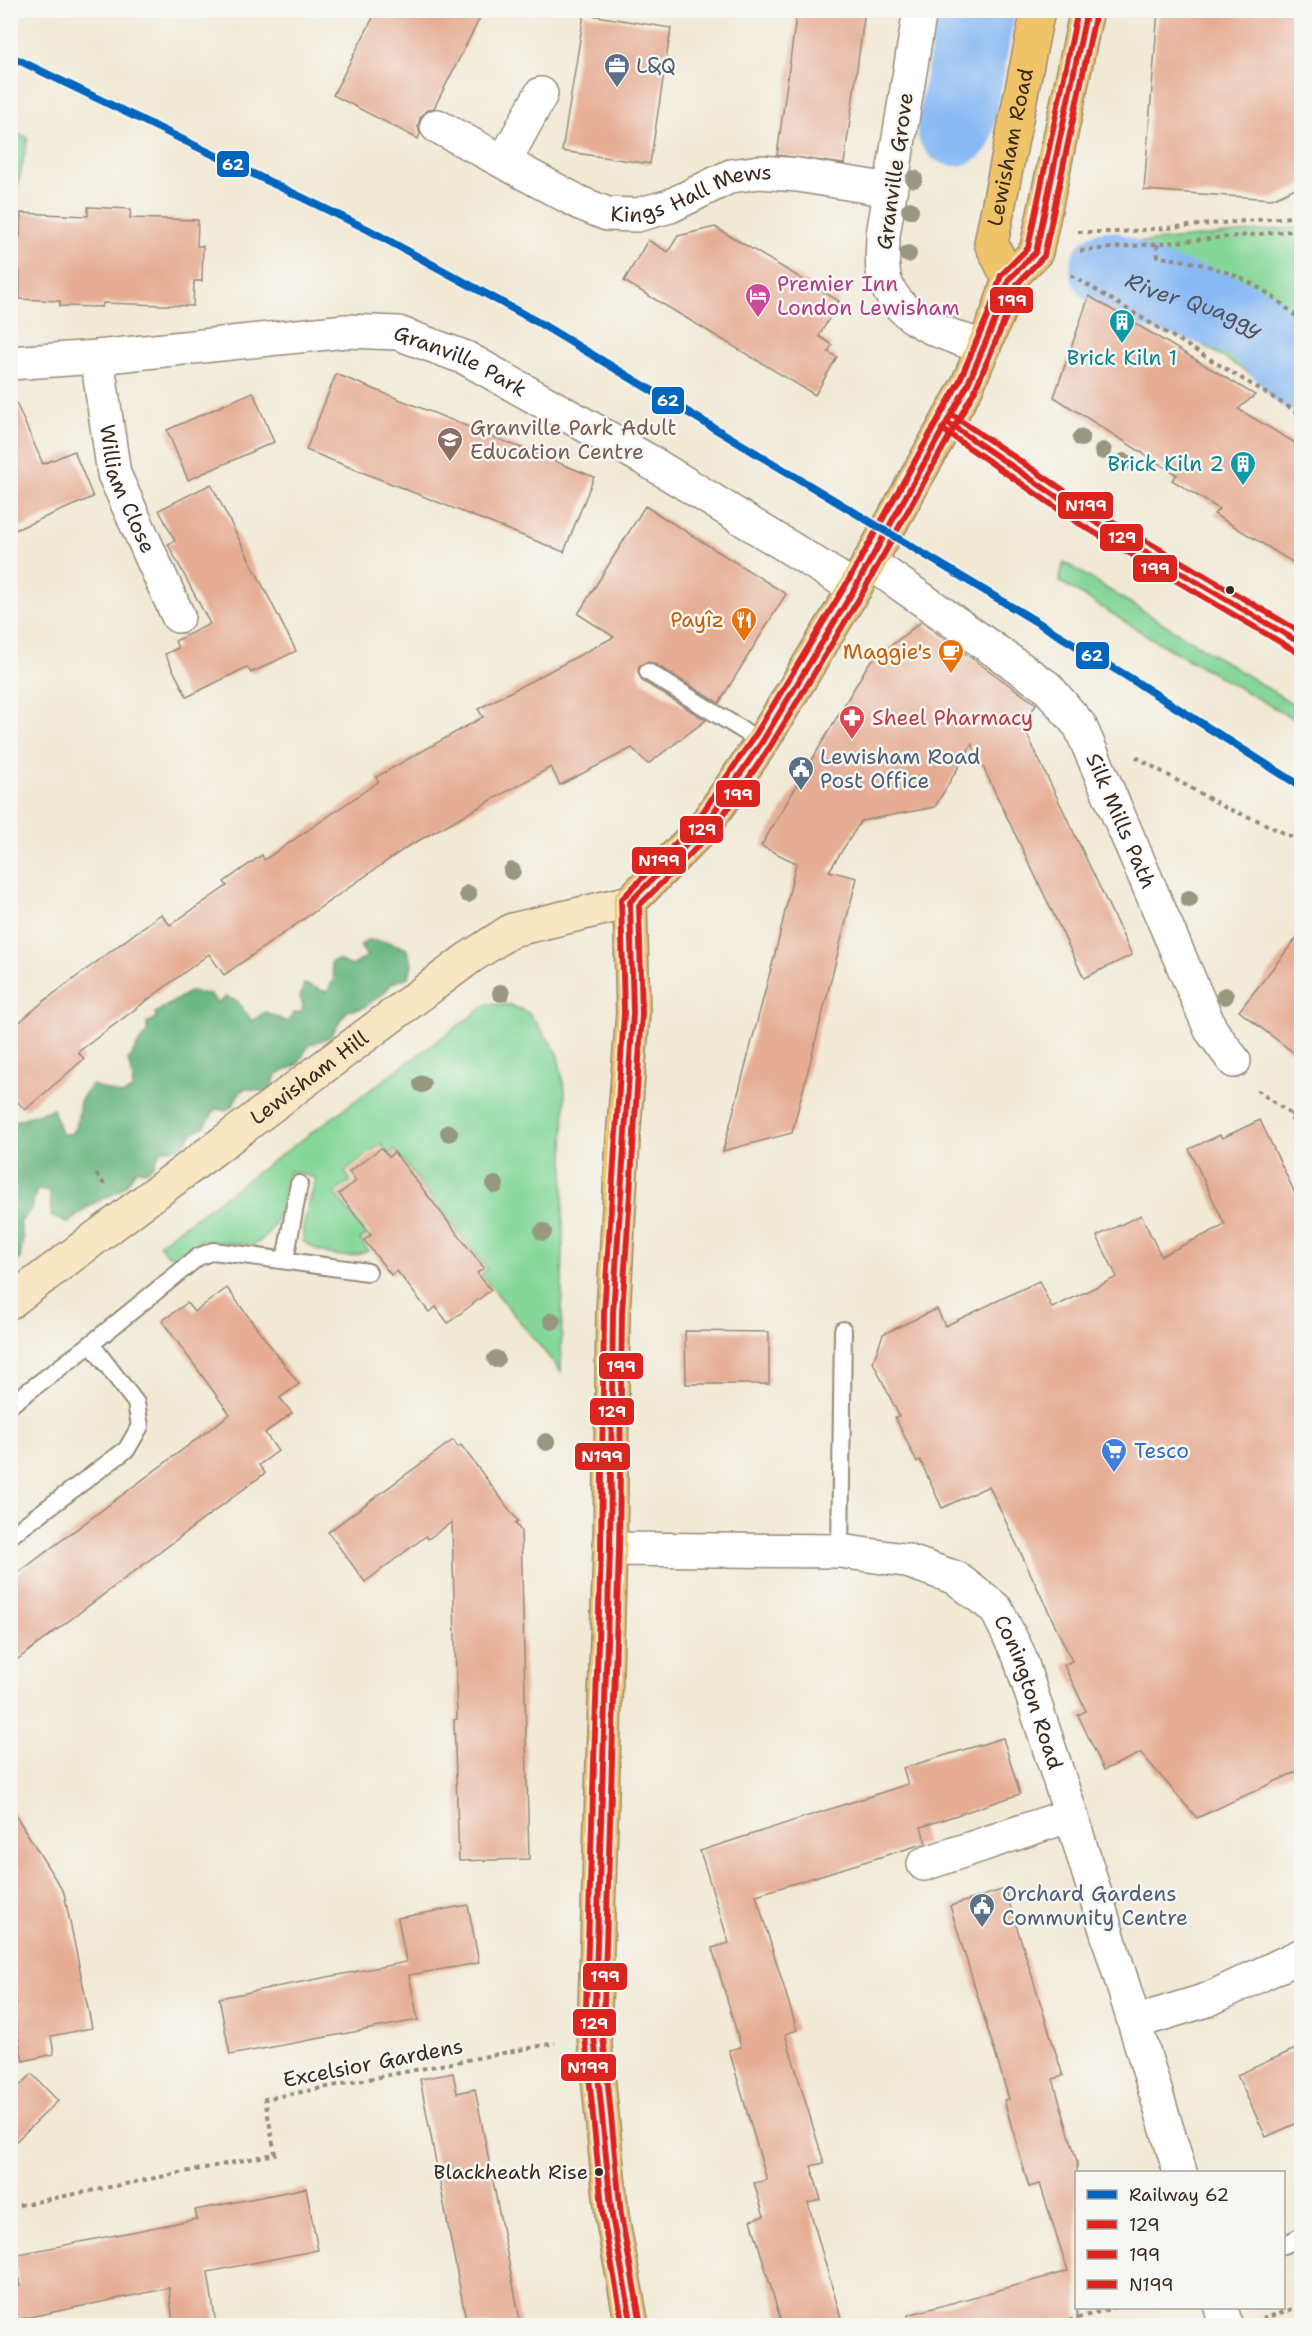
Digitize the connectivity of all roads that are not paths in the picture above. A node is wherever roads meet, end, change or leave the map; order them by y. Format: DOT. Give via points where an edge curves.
graph roads {
  1 [pos="920,10"];
  2 [pos="1038,10"];
  3 [pos="1087,10"];
  4 [pos="541,94"];
  5 [pos="437,126"];
  6 [pos="504,162"];
  7 [pos="890,190"];
  8 [pos="1009,279"];
  9 [pos="984,347"];
  10 [pos="97,357"];
  11 [pos="10,363"];
  12 [pos="947,422"];
  13 [pos="862,575"];
  14 [pos="178,616"];
  15 [pos="1302,644"];
  16 [pos="648,672"];
  17 [pos="762,742"];
  18 [pos="630,902"];
  19 [pos="1234,1061"];
  20 [pos="299,1184"];
  21 [pos="285,1260"];
  22 [pos="368,1272"];
  23 [pos="10,1302"];
  24 [pos="843,1330"];
  25 [pos="91,1344"];
  26 [pos="10,1405"];
  27 [pos="10,1536"];
  28 [pos="610,1549"];
  29 [pos="840,1551"];
  30 [pos="1071,1815"];
  31 [pos="924,1864"];
  32 [pos="1302,1955"];
  33 [pos="1135,2022"];
  34 [pos="1180,2171"];
  35 [pos="1302,2236"];
  36 [pos="1285,2244"];
  37 [pos="1222,2309"];
  38 [pos="632,2325"];
  39 [pos="1226,2325"];
  1 -- 7 [label="street, Granville Grove"];
  2 -- 8 [label="main road, Lewisham Road" via="991,243"];
  3 -- 8 [label="main road" via="1036,252"];
  4 -- 6 [label="street"];
  5 -- 6 [label="street, Kings Hall Mews"];
  6 -- 7 [label="street, Kings Hall Mews" via="607,214 637,215 670,206 732,176 760,172"];
  7 -- 9 [label="street, Granville Grove" via="883,235 886,285 912,316 937,331"];
  8 -- 9 [label="main road"];
  9 -- 12 [label="main road"];
  10 -- 11 [label="street, Granville Park"];
  10 -- 13 [label="street, Granville Park" via="346,331 398,333 475,364"];
  10 -- 14 [label="street, William Close" via="114,474"];
  12 -- 13 [label="main road"];
  12 -- 15 [label="lane" via="1085,516"];
  13 -- 17 [label="main road"];
  13 -- 19 [label="street, Silk Mills Path" via="1047,687 1080,726 1211,1030"];
  16 -- 17 [label="lane"];
  17 -- 18 [label="main road" via="703,828"];
  18 -- 23 [label="street, Lewisham Hill" via="512,930 469,958"];
  18 -- 28 [label="main road" via="633,1013 613,1313"];
  20 -- 21 [label="lane"];
  21 -- 22 [label="lane"];
  21 -- 25 [label="lane" via="213,1251 198,1257"];
  24 -- 29 [label="lane"];
  25 -- 26 [label="lane"];
  25 -- 27 [label="lane" via="136,1403 140,1426 127,1449"];
  28 -- 29 [label="street, Conington Road"];
  28 -- 38 [label="main road" via="594,2036 612,2216"];
  29 -- 30 [label="street, Conington Road" via="904,1560 956,1578 996,1610 1019,1655"];
  30 -- 31 [label="street"];
  30 -- 33 [label="street, Conington Road"];
  32 -- 33 [label="street" via="1206,2000"];
  33 -- 34 [label="street, Conington Road"];
  35 -- 36 [label="lane"];
  37 -- 39 [label="street"];
}
